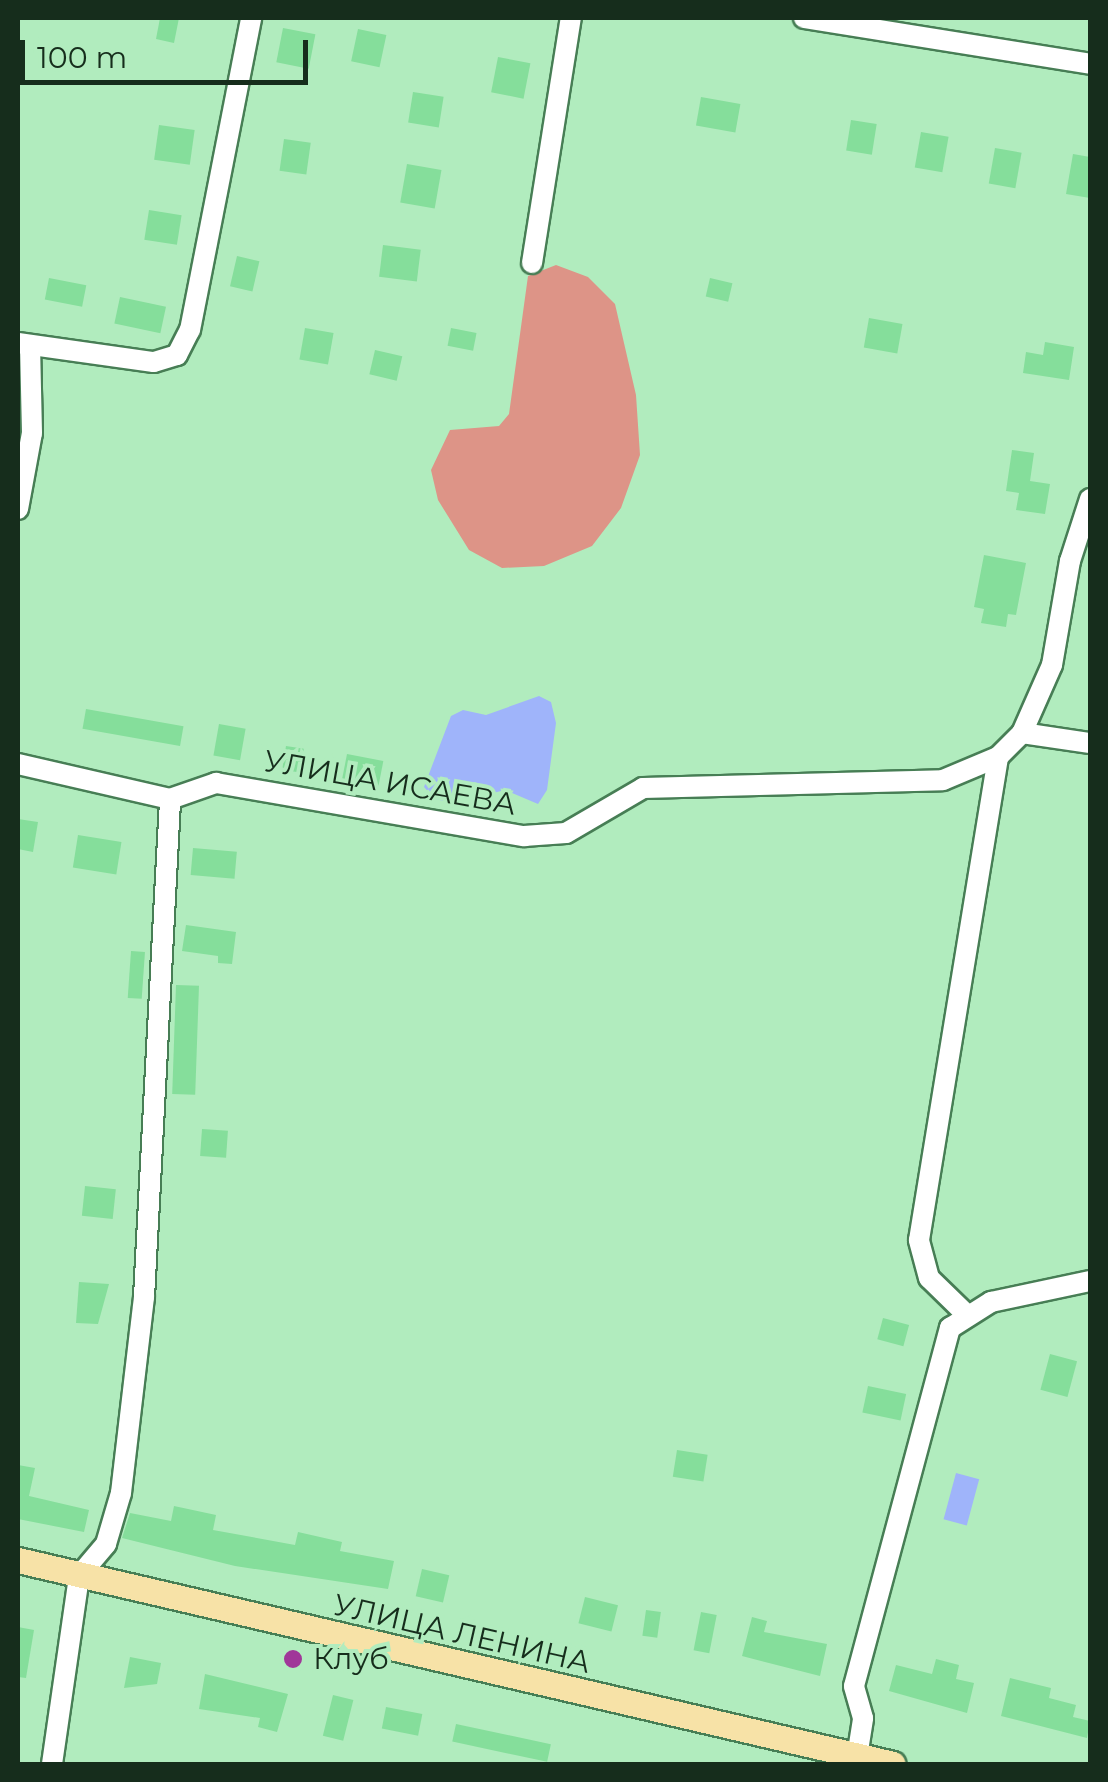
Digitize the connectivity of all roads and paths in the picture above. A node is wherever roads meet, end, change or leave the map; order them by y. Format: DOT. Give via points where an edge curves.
graph roads {
  1 [pos="251,18"];
  2 [pos="571,18"];
  3 [pos="804,18"];
  4 [pos="1090,64"];
  5 [pos="532,263"];
  6 [pos="24,345"];
  7 [pos="1090,499"];
  8 [pos="18,509"];
  9 [pos="1022,733"];
  10 [pos="1090,743"];
  11 [pos="998,757"];
  12 [pos="18,764"];
  13 [pos="170,799"];
  14 [pos="1090,1281"];
  15 [pos="965,1313"];
  16 [pos="18,1560"];
  17 [pos="79,1576"];
  18 [pos="857,1757"];
  19 [pos="52,1764"];
  20 [pos="893,1764"];
  1 -- 6 [label="street" via="190,330 177,354 154,362"];
  2 -- 5 [label="street"];
  3 -- 4 [label="street"];
  6 -- 8 [label="street" via="32,433"];
  7 -- 9 [label="street" via="1070,561 1052,665"];
  9 -- 10 [label="street"];
  9 -- 11 [label="street, УЛИЦА ИСАЕВА"];
  11 -- 13 [label="street, УЛИЦА ИСАЕВА" via="943,780 643,788 566,833 524,836 216,783"];
  11 -- 15 [label="street" via="920,1240 929,1278"];
  12 -- 13 [label="street"];
  13 -- 17 [label="street" via="144,1297 122,1494 106,1544"];
  14 -- 15 [label="street"];
  15 -- 18 [label="street" via="950,1328 854,1686 863,1718"];
  16 -- 17 [label="main road, УЛИЦА ЛЕНИНА"];
  17 -- 18 [label="main road, УЛИЦА ЛЕНИНА"];
  17 -- 19 [label="street"];
  18 -- 20 [label="main road, УЛИЦА ЛЕНИНА"];
}
